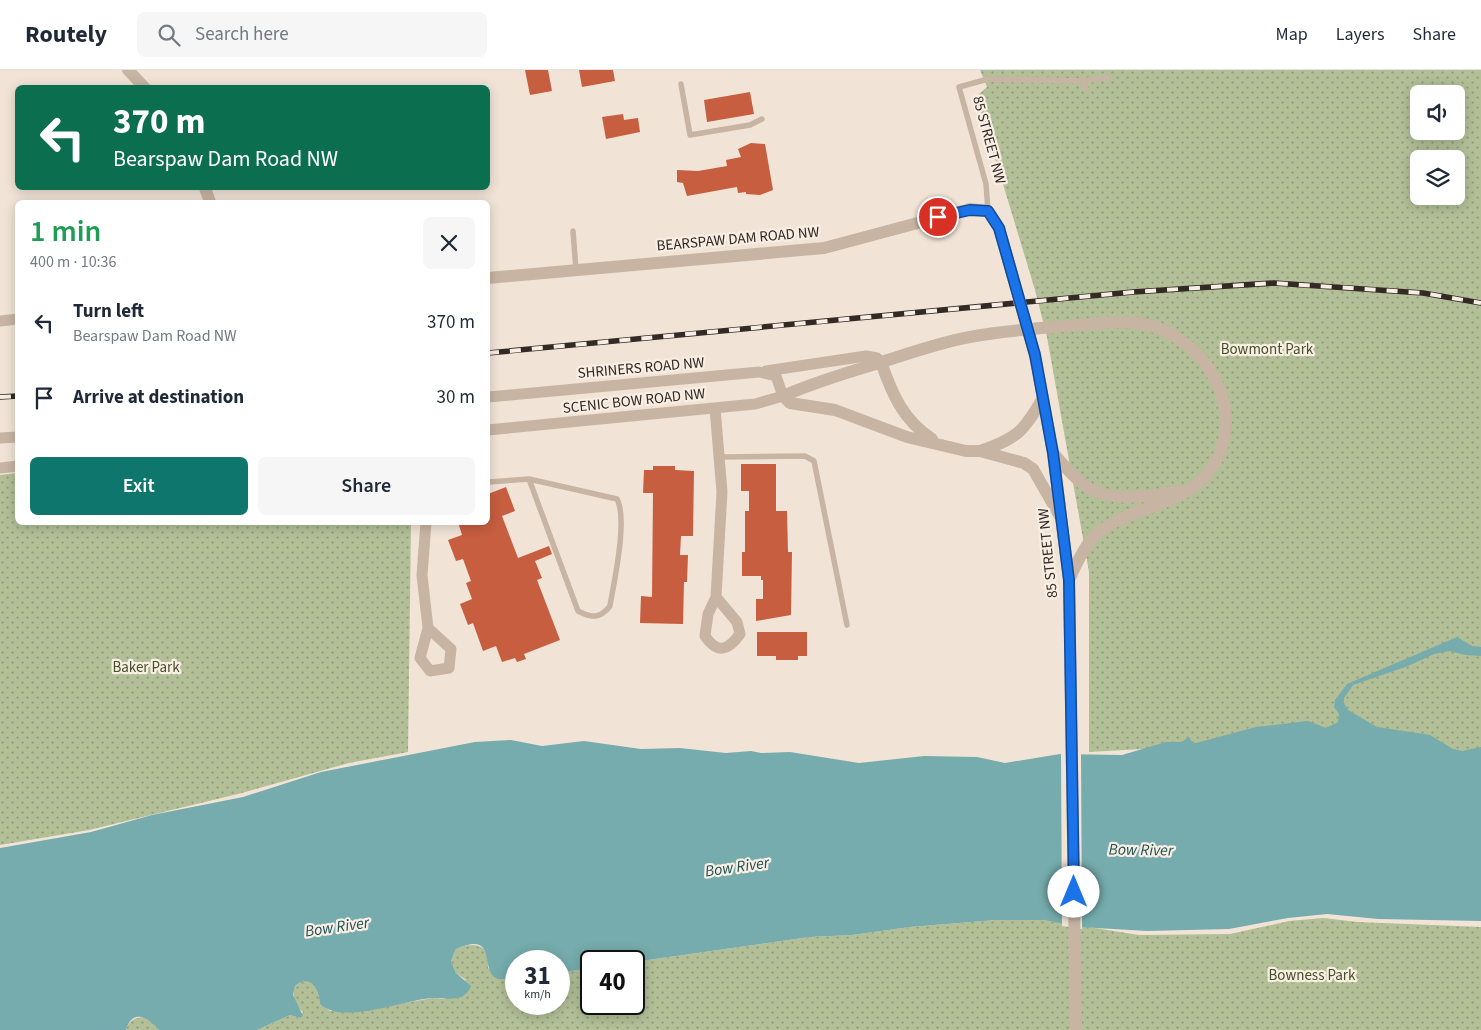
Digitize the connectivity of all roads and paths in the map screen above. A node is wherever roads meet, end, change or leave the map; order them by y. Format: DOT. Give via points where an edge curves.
graph roads {
  1 [pos="128,70"];
  2 [pos="1107,78"];
  3 [pos="1082,81"];
  4 [pos="681,84"];
  5 [pos="142,85"];
  6 [pos="1086,89"];
  7 [pos="762,120"];
  8 [pos="988,211"];
  9 [pos="572,231"];
  10 [pos="576,270"];
  11 [pos="490,278"];
  12 [pos="15,319"];
  13 [pos="0,321"];
  14 [pos="881,362"];
  15 [pos="759,372"];
  16 [pos="783,396"];
  17 [pos="490,397"];
  18 [pos="1043,398"];
  19 [pos="716,408"];
  20 [pos="490,430"];
  21 [pos="15,437"];
  22 [pos="0,438"];
  23 [pos="939,444"];
  24 [pos="980,451"];
  25 [pos="1053,453"];
  26 [pos="720,457"];
  27 [pos="15,466"];
  28 [pos="0,468"];
  29 [pos="529,479"];
  30 [pos="490,482"];
  31 [pos="1187,490"];
  32 [pos="1061,518"];
  33 [pos="426,525"];
  34 [pos="1069,580"];
  35 [pos="716,597"];
  36 [pos="847,625"];
  37 [pos="428,628"];
  38 [pos="1076,1030"];
  1 -- 5 [label="street"];
  2 -- 3 [label="lane"];
  3 -- 6 [label="lane"];
  3 -- 8 [label="lane, 85 STREET NW" via="988,79 959,87 986,184"];
  4 -- 7 [label="lane" via="690,135"];
  8 -- 10 [label="street, BEARSPAW DAM ROAD NW" via="955,212 824,248"];
  8 -- 18 [label="street, 85 STREET NW, bridge" via="999,228 1035,355"];
  9 -- 10 [label="lane"];
  10 -- 11 [label="street, BEARSPAW DAM ROAD NW"];
  12 -- 13 [label="street"];
  14 -- 15 [label="street, SHRINERS ROAD NW" via="866,356"];
  14 -- 16 [label="street"];
  14 -- 23 [label="street" via="892,394 903,413 919,431"];
  14 -- 31 [label="street" via="969,337 1006,331 1118,323 1144,324 1161,330 1201,358 1218,385 1227,416 1218,457 1208,473"];
  15 -- 16 [label="street" via="776,376"];
  15 -- 17 [label="street, SHRINERS ROAD NW"];
  16 -- 19 [label="street, SCENIC BOW ROAD NW" via="755,404"];
  16 -- 23 [label="street" via="790,403 835,410 907,437"];
  18 -- 24 [label="street" via="1025,428 1017,435"];
  18 -- 25 [label="street, 85 STREET NW"];
  19 -- 20 [label="street, SCENIC BOW ROAD NW"];
  19 -- 26 [label="street"];
  21 -- 22 [label="street"];
  23 -- 24 [label="street"];
  24 -- 32 [label="street" via="1008,458 1033,470"];
  25 -- 31 [label="street" via="1084,486 1104,495 1140,496"];
  25 -- 32 [label="street, 85 STREET NW"];
  26 -- 35 [label="street" via="722,492"];
  26 -- 36 [label="lane" via="805,456 814,461"];
  27 -- 28 [label="street"];
  29 -- 29 [label="lane" via="617,499 622,507 610,606 604,614 590,617 578,611"];
  29 -- 30 [label="lane"];
  31 -- 34 [label="street" via="1169,502 1111,524 1097,533 1083,551"];
  32 -- 34 [label="street, 85 STREET NW"];
  33 -- 37 [label="street" via="422,575"];
  34 -- 38 [label="street, 85 STREET NW"];
}
